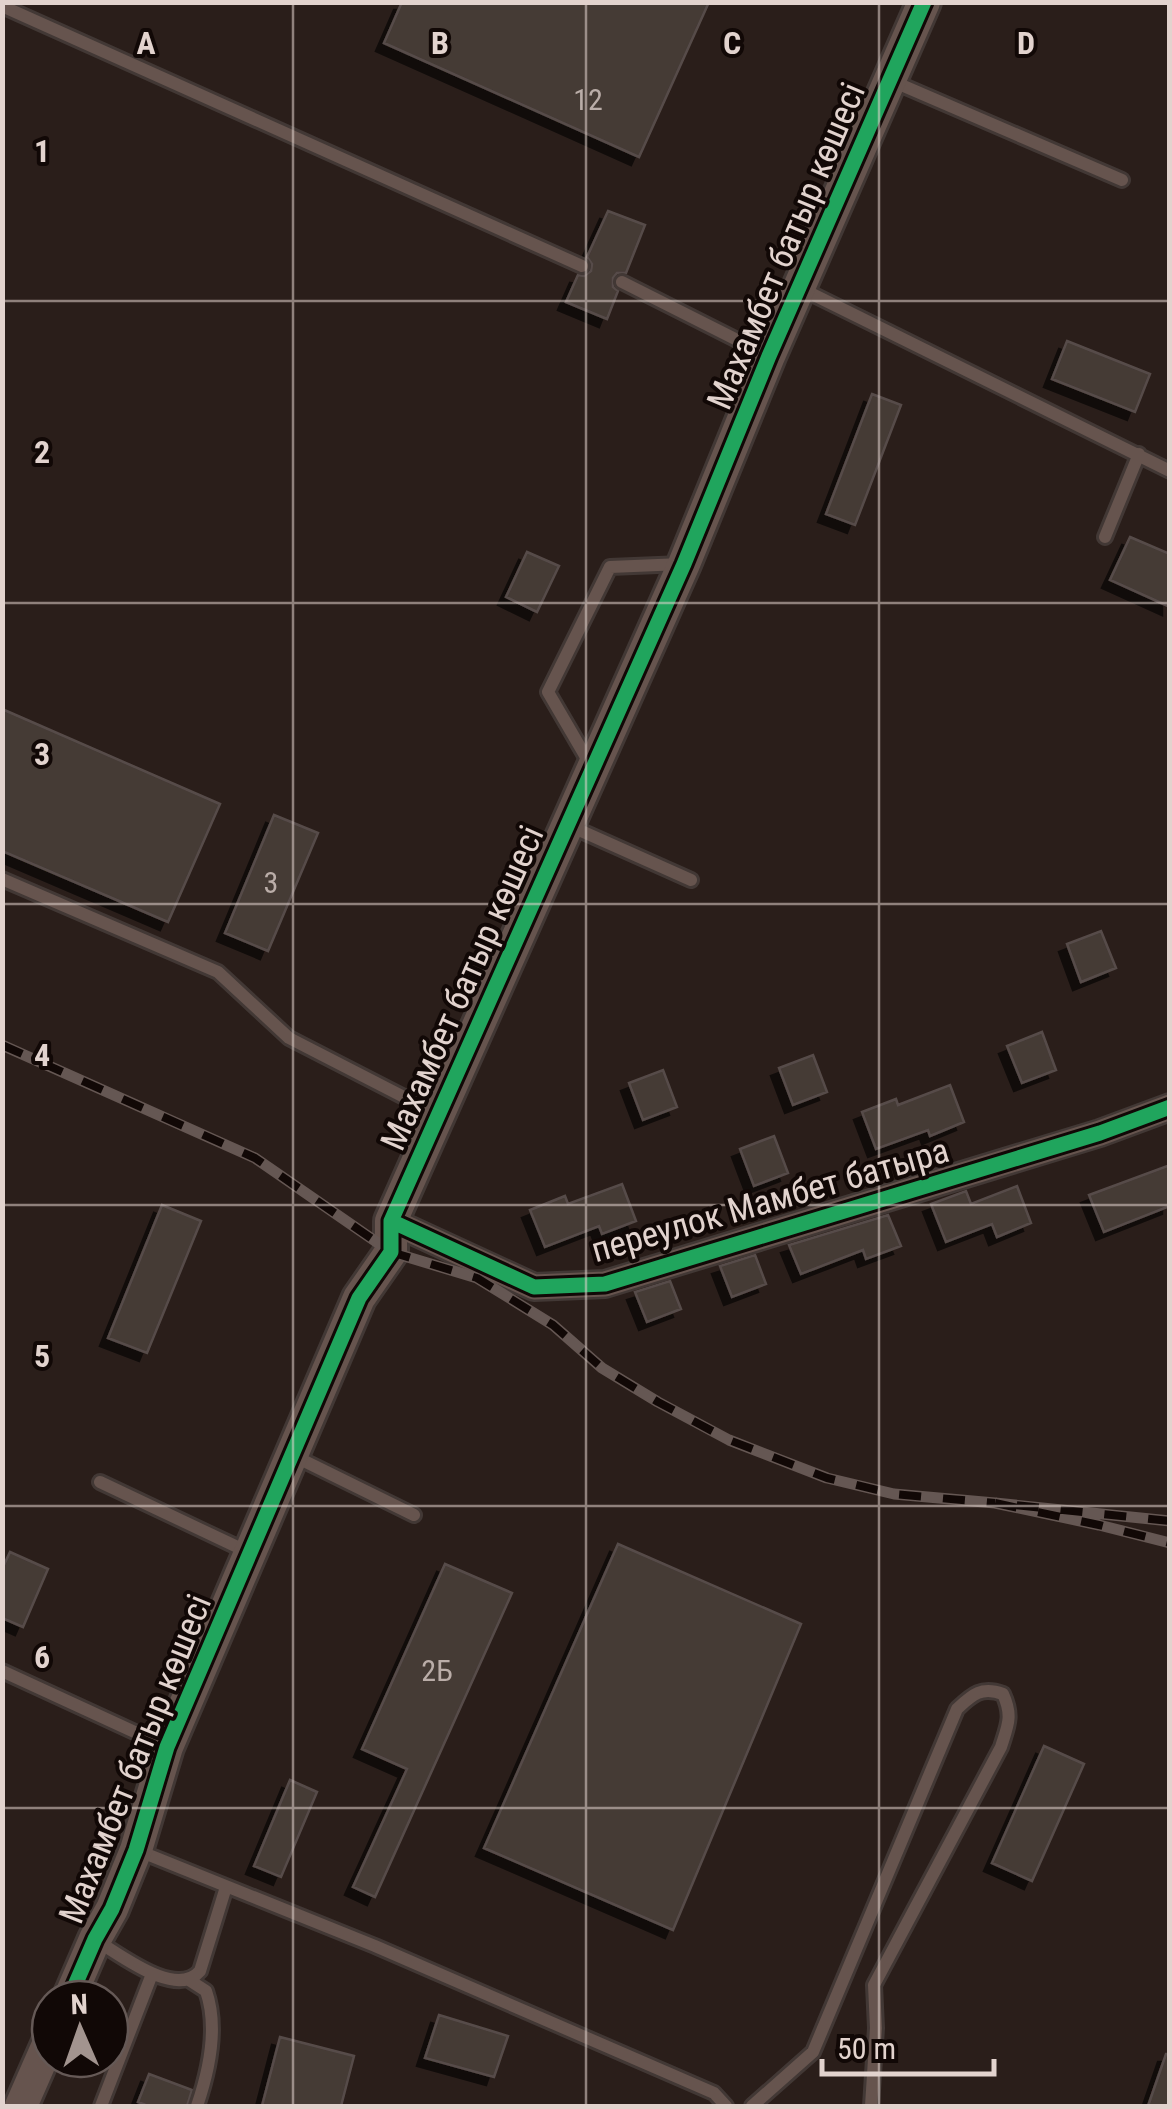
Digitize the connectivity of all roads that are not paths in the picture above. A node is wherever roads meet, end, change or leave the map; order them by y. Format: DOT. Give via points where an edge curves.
graph roads {
  1 [pos="924,2"];
  2 [pos="2,6"];
  3 [pos="890,80"];
  4 [pos="1122,180"];
  5 [pos="582,266"];
  6 [pos="622,282"];
  7 [pos="800,288"];
  8 [pos="770,356"];
  9 [pos="1138,454"];
  10 [pos="1170,471"];
  11 [pos="1106,537"];
  12 [pos="684,564"];
  13 [pos="593,768"];
  14 [pos="568,825"];
  15 [pos="2,879"];
  16 [pos="691,880"];
  17 [pos="1170,1107"];
  18 [pos="439,1115"];
  19 [pos="391,1221"];
  20 [pos="292,1455"];
  21 [pos="100,1482"];
  22 [pos="414,1515"];
  23 [pos="250,1554"];
  24 [pos="2,1671"];
  25 [pos="167,1747"];
  26 [pos="136,1850"];
  27 [pos="226,1887"];
  28 [pos="95,1940"];
  29 [pos="152,1974"];
  30 [pos="77,1979"];
  31 [pos="189,1980"];
  32 [pos="33,2079"];
  33 [pos="22,2106"];
  34 [pos="101,2106"];
  35 [pos="197,2106"];
  36 [pos="726,2106"];
  37 [pos="752,2106"];
  38 [pos="871,2106"];
  1 -- 3 [label="street, Махамбет батыр көшесі"];
  2 -- 5 [label="lane"];
  3 -- 4 [label="lane"];
  3 -- 7 [label="street, Махамбет батыр көшесі"];
  6 -- 8 [label="lane"];
  7 -- 8 [label="street, Махамбет батыр көшесі"];
  7 -- 9 [label="lane"];
  8 -- 12 [label="street, Махамбет батыр көшесі"];
  9 -- 10 [label="lane"];
  9 -- 11 [label="lane"];
  12 -- 13 [label="street, Махамбет батыр көшесі"];
  12 -- 13 [label="lane" via="610,568 548,692"];
  13 -- 14 [label="street, Махамбет батыр көшесі"];
  14 -- 16 [label="lane"];
  14 -- 18 [label="street, Махамбет батыр көшесі"];
  15 -- 18 [label="lane" via="218,972 289,1038"];
  17 -- 19 [label="street, переулок Мамбет батыра" via="605,1284 534,1287"];
  18 -- 19 [label="street, Махамбет батыр көшесі"];
  19 -- 20 [label="street, Махамбет батыр көшесі" via="390,1252 359,1298"];
  20 -- 22 [label="lane"];
  20 -- 23 [label="street, Махамбет батыр көшесі"];
  21 -- 23 [label="lane"];
  23 -- 25 [label="street, Махамбет батыр көшесі"];
  24 -- 25 [label="lane"];
  25 -- 26 [label="street, Махамбет батыр көшесі"];
  26 -- 27 [label="lane"];
  26 -- 28 [label="street, Махамбет батыр көшесі"];
  27 -- 31 [label="lane" via="200,1971"];
  27 -- 36 [label="lane" via="714,2092"];
  28 -- 29 [label="lane"];
  28 -- 30 [label="street, Махамбет батыр көшесі"];
  29 -- 31 [label="lane"];
  29 -- 34 [label="lane"];
  31 -- 35 [label="lane" via="206,1991 214,2024"];
  32 -- 33 [label="street"];
  37 -- 38 [label="lane" via="813,2052 957,1710 976,1691 991,1690 1009,1708 1001,1747 874,1985"];
}
